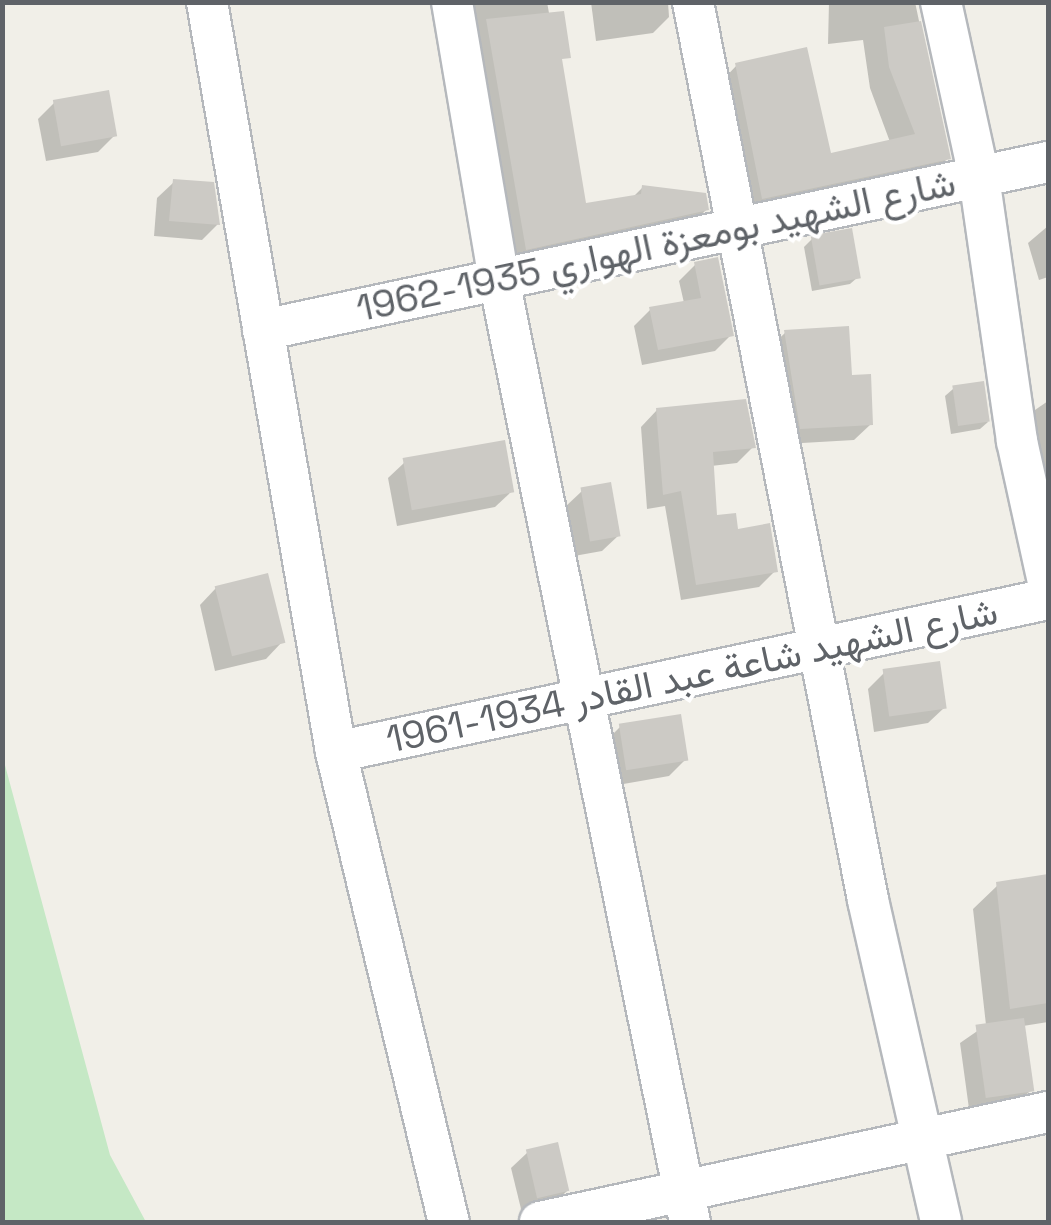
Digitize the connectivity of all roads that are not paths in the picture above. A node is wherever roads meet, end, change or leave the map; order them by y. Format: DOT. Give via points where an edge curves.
graph roads {
  1 [pos="208,2"];
  2 [pos="452,2"];
  3 [pos="693,2"];
  4 [pos="941,2"];
  5 [pos="1048,162"];
  6 [pos="979,177"];
  7 [pos="739,228"];
  8 [pos="499,280"];
  9 [pos="264,330"];
  10 [pos="1048,582"];
  11 [pos="1048,600"];
  12 [pos="820,648"];
  13 [pos="584,699"];
  14 [pos="336,752"];
  15 [pos="1048,1112"];
  16 [pos="922,1138"];
  17 [pos="686,1206"];
  18 [pos="450,1222"];
  19 [pos="540,1222"];
  20 [pos="941,1222"];
  1 -- 9 [label="street"];
  2 -- 8 [label="street"];
  3 -- 7 [label="street"];
  4 -- 6 [label="street"];
  5 -- 6 [label="street, شارع الشهيد بومعزة الهواري 1935-1962"];
  6 -- 7 [label="street, شارع الشهيد بومعزة الهواري 1935-1962"];
  6 -- 10 [label="street" via="1018,441"];
  7 -- 8 [label="street, شارع الشهيد بومعزة الهواري 1935-1962"];
  7 -- 12 [label="street"];
  8 -- 9 [label="street, شارع الشهيد بومعزة الهواري 1935-1962"];
  8 -- 13 [label="street"];
  9 -- 14 [label="street"];
  11 -- 12 [label="street, شارع الشهيد شاعة عبد القادر 1934-1961"];
  12 -- 13 [label="street, شارع الشهيد شاعة عبد القادر 1934-1961"];
  12 -- 16 [label="street"];
  13 -- 14 [label="street, شارع الشهيد شاعة عبد القادر 1934-1961"];
  13 -- 17 [label="street"];
  14 -- 18 [label="street"];
  15 -- 16 [label="street"];
  16 -- 17 [label="street"];
  16 -- 20 [label="street"];
  17 -- 19 [label="street"];
}
